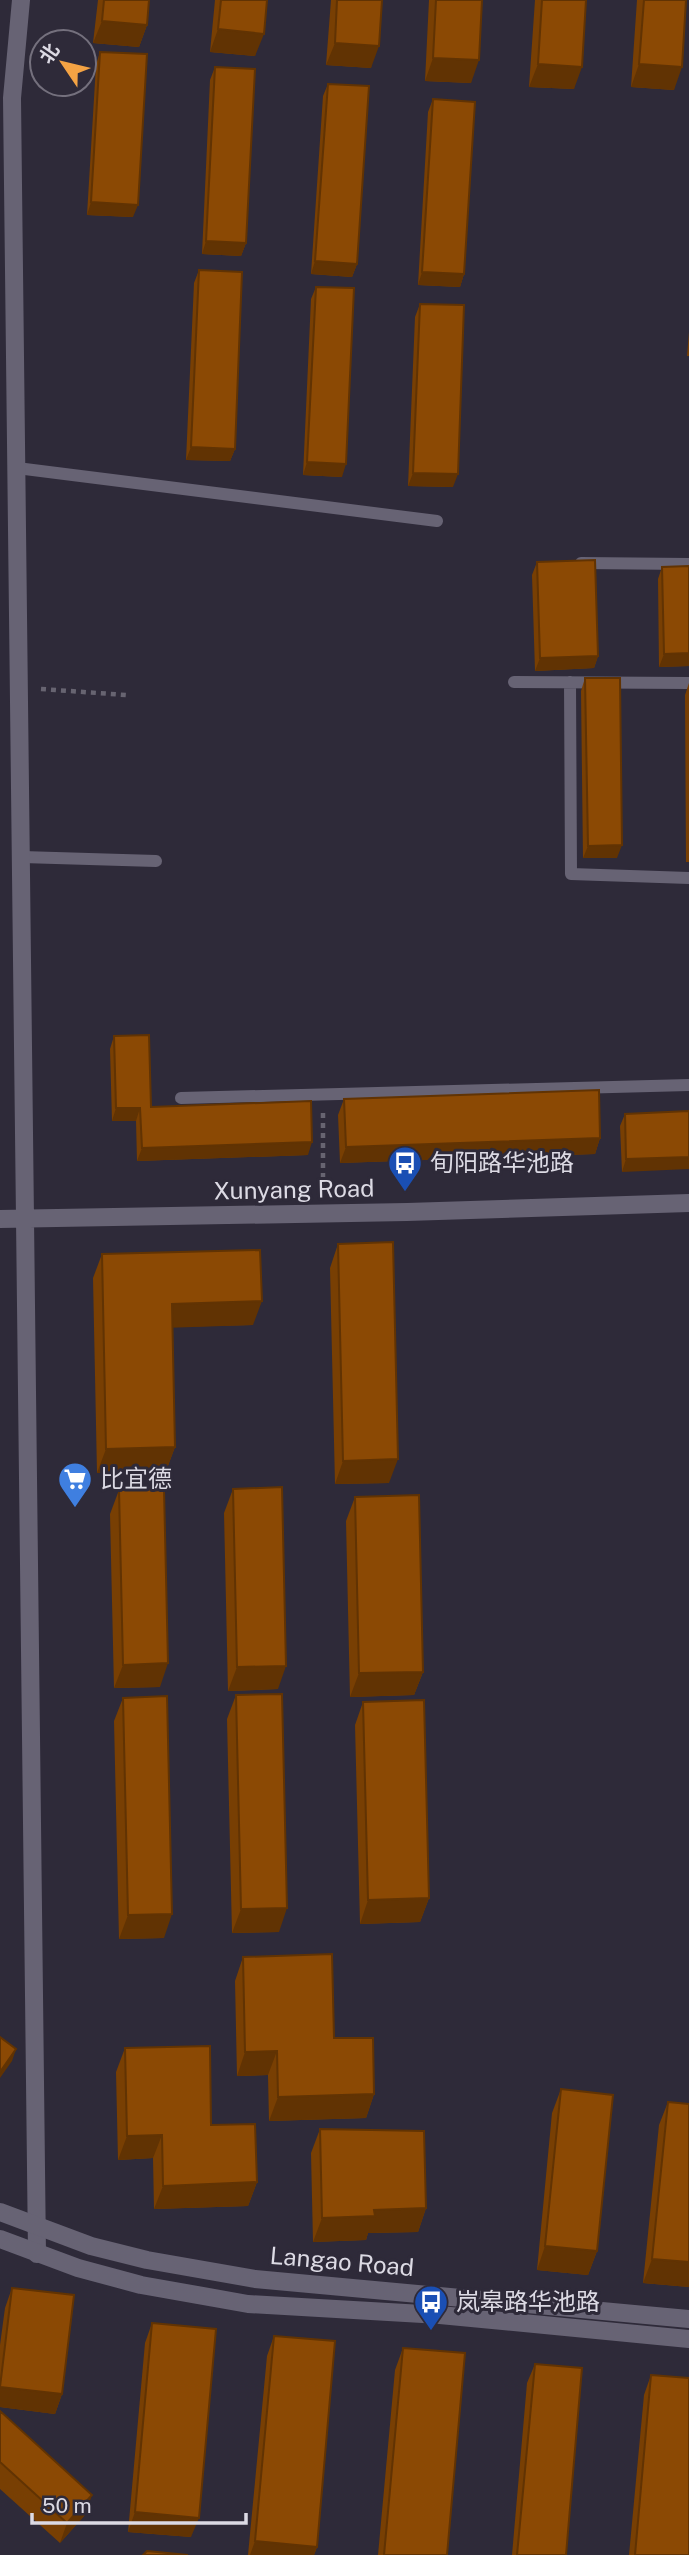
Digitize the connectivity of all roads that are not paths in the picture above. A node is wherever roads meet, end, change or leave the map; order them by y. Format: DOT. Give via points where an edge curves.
graph roads {
  1 [pos="21,0"];
  2 [pos="6,90"];
  3 [pos="17,468"];
  4 [pos="438,521"];
  5 [pos="568,563"];
  6 [pos="689,564"];
  7 [pos="514,682"];
  8 [pos="570,682"];
  9 [pos="689,683"];
  10 [pos="22,857"];
  11 [pos="156,862"];
  12 [pos="689,878"];
  13 [pos="689,1085"];
  14 [pos="181,1098"];
  15 [pos="689,1203"];
  16 [pos="0,1219"];
  17 [pos="26,1220"];
  18 [pos="0,2212"];
  19 [pos="39,2227"];
  20 [pos="0,2239"];
  21 [pos="37,2254"];
  22 [pos="689,2319"];
  23 [pos="689,2339"];
  1 -- 2 [label="street"];
  2 -- 3 [label="street"];
  3 -- 4 [label="lane"];
  3 -- 10 [label="street"];
  5 -- 6 [label="lane"];
  7 -- 8 [label="lane"];
  8 -- 9 [label="lane"];
  8 -- 12 [label="lane" via="571,874"];
  10 -- 11 [label="lane"];
  10 -- 17 [label="street"];
  13 -- 14 [label="lane"];
  15 -- 17 [label="street, Xunyang Road"];
  16 -- 17 [label="street, Xunyang Road"];
  17 -- 19 [label="street"];
  18 -- 19 [label="street, Langao Road"];
  19 -- 21 [label="street"];
  19 -- 22 [label="street, Langao Road" via="147,2260 255,2279"];
  20 -- 21 [label="street, Langao Road"];
  21 -- 23 [label="street, Langao Road" via="141,2285 248,2304 440,2315"];
}
